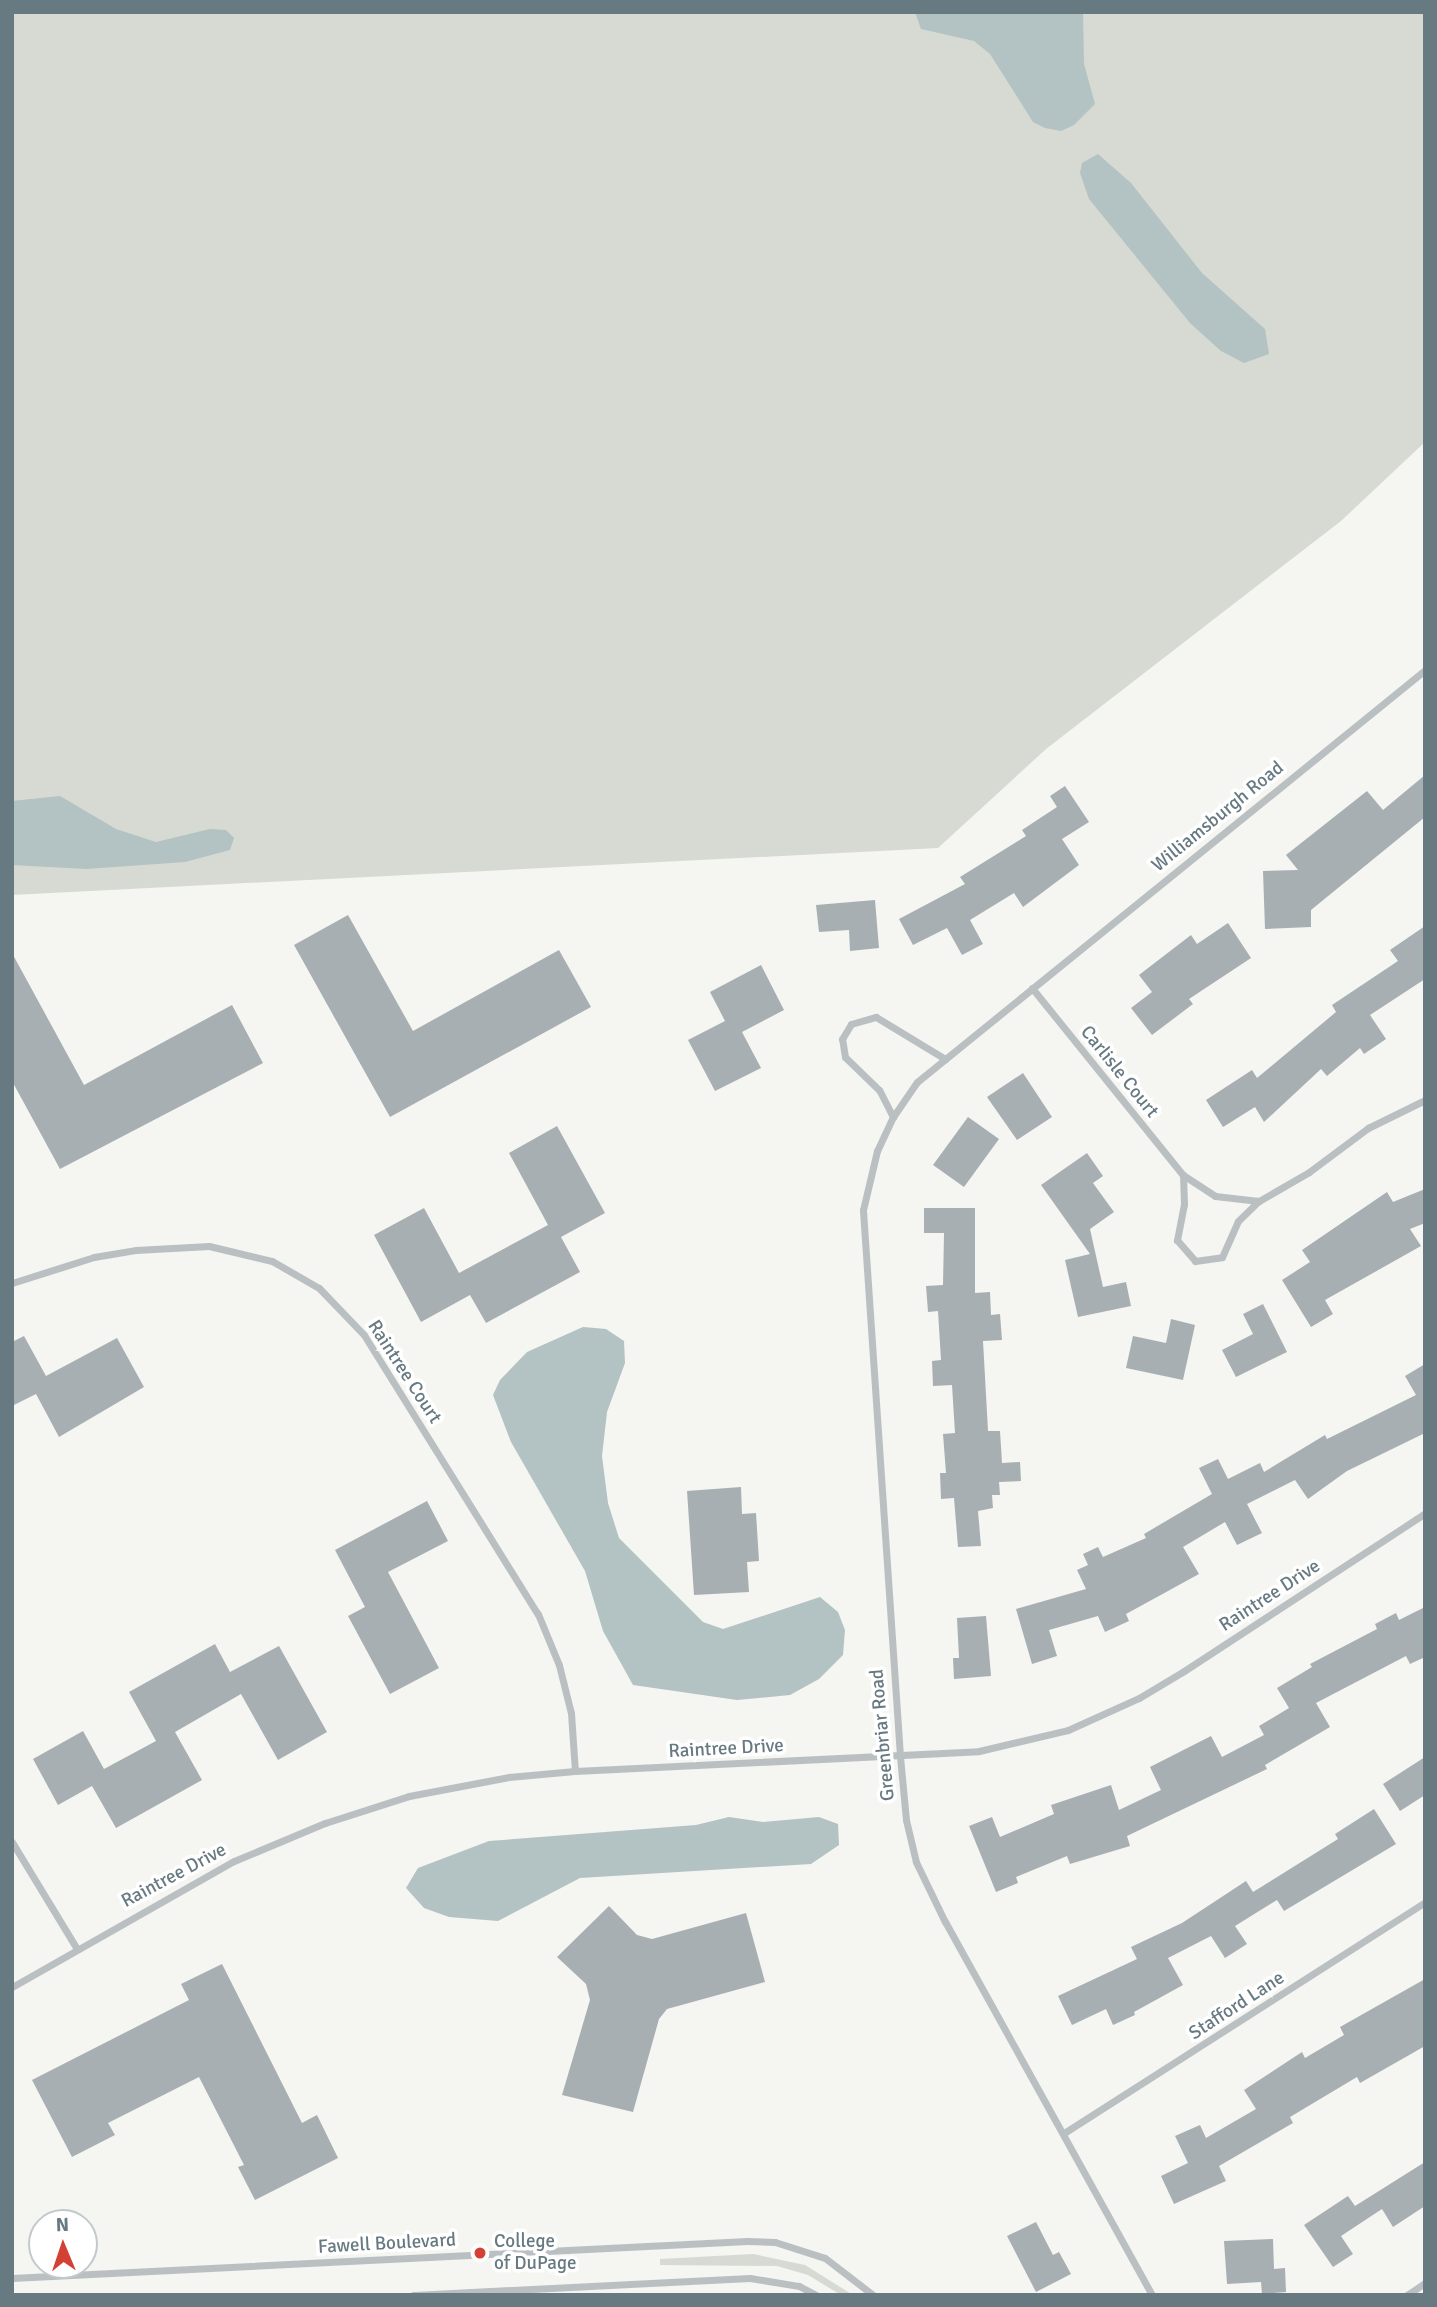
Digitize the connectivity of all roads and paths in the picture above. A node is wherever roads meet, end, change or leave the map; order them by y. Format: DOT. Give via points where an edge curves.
graph roads {
  1 [pos="1425,670"];
  2 [pos="1032,988"];
  3 [pos="945,1059"];
  4 [pos="1425,1100"];
  5 [pos="893,1118"];
  6 [pos="1182,1175"];
  7 [pos="1259,1201"];
  8 [pos="12,1283"];
  9 [pos="1425,1513"];
  10 [pos="900,1756"];
  11 [pos="575,1771"];
  12 [pos="12,1842"];
  13 [pos="1425,1902"];
  14 [pos="77,1949"];
  15 [pos="12,1987"];
  16 [pos="1064,2133"];
  17 [pos="12,2278"];
  18 [pos="1425,2283"];
  19 [pos="413,2295"];
  20 [pos="816,2295"];
  21 [pos="873,2295"];
  22 [pos="1152,2295"];
  23 [pos="1407,2295"];
  1 -- 2 [label="street, Williamsburgh Road"];
  2 -- 3 [label="street, Greenbriar Road"];
  2 -- 6 [label="street, Carlisle Court"];
  3 -- 5 [label="street, Greenbriar Road" via="917,1082"];
  3 -- 5 [label="street" via="876,1017 851,1024 842,1039 845,1057 879,1090"];
  4 -- 7 [label="street" via="1368,1128 1309,1172"];
  5 -- 10 [label="street, Greenbriar Road" via="869,1178 862,1241"];
  6 -- 7 [label="street, Carlisle Court" via="1215,1196"];
  6 -- 7 [label="street" via="1184,1204 1177,1240 1195,1261 1222,1257 1238,1221"];
  8 -- 11 [label="street, Raintree Court" via="136,1250 209,1246 272,1261 319,1288 365,1335 538,1614 568,1701"];
  9 -- 10 [label="street, Raintree Drive" via="1184,1671 1108,1714 1024,1743"];
  10 -- 11 [label="street, Raintree Drive"];
  10 -- 16 [label="street, Greenbriar Road" via="906,1820 925,1884"];
  11 -- 14 [label="street, Raintree Drive" via="455,1786 325,1823 181,1888"];
  12 -- 14 [label="street"];
  13 -- 16 [label="street, Stafford Lane"];
  14 -- 15 [label="street, Raintree Drive"];
  16 -- 22 [label="street, Greenbriar Road"];
  17 -- 21 [label="street, Fawell Boulevard" via="747,2241 775,2242 825,2258"];
  18 -- 23 [label="street"];
  19 -- 20 [label="street" via="750,2278 799,2286"];
}
